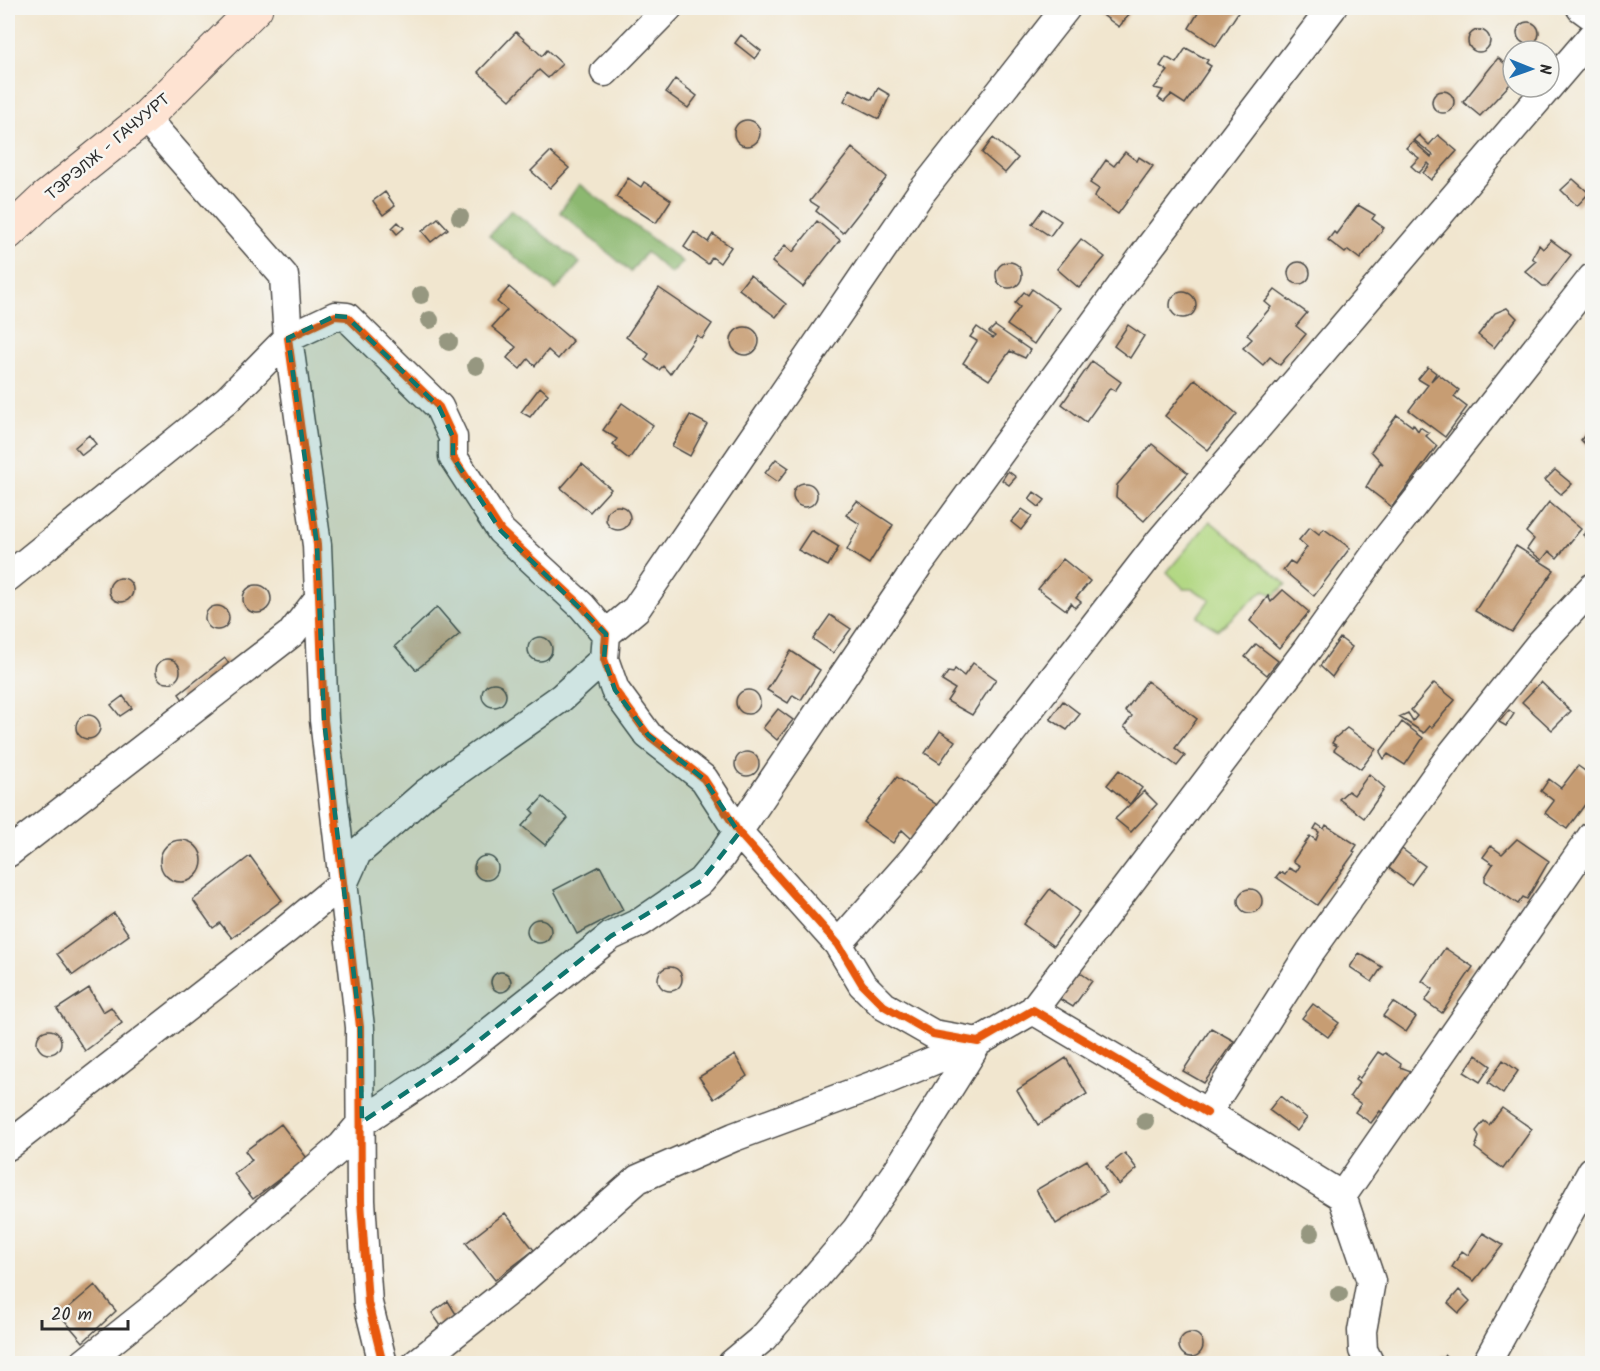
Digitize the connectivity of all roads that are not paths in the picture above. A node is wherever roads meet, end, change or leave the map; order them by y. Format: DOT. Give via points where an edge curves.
graph roads {
  1 [pos="256,8"];
  2 [pos="668,8"];
  3 [pos="1066,8"];
  4 [pos="1332,8"];
  5 [pos="1581,8"];
  6 [pos="1593,16"];
  7 [pos="1593,36"];
  8 [pos="605,72"];
  9 [pos="145,118"];
  10 [pos="8,233"];
  11 [pos="1593,278"];
  12 [pos="288,338"];
  13 [pos="8,577"];
  14 [pos="1593,588"];
  15 [pos="319,598"];
  16 [pos="605,646"];
  17 [pos="739,833"];
  18 [pos="1593,836"];
  19 [pos="8,853"];
  20 [pos="344,882"];
  21 [pos="838,944"];
  22 [pos="1033,1010"];
  23 [pos="978,1042"];
  24 [pos="1207,1113"];
  25 [pos="362,1122"];
  26 [pos="8,1146"];
  27 [pos="1593,1172"];
  28 [pos="1342,1196"];
  29 [pos="83,1364"];
  30 [pos="382,1364"];
  31 [pos="416,1364"];
  32 [pos="732,1364"];
  33 [pos="1370,1364"];
  34 [pos="1486,1364"];
  1 -- 9 [label="main road, ТЭРЭЛЖ - ГАЧУУРТ"];
  2 -- 8 [label="street"];
  3 -- 16 [label="street" via="920,194 643,600"];
  4 -- 17 [label="street" via="1149,248 919,564"];
  5 -- 6 [label="street"];
  7 -- 21 [label="street" via="1161,542 914,858"];
  9 -- 10 [label="main road, ТЭРЭЛЖ - ГАЧУУРТ"];
  9 -- 12 [label="street" via="284,276"];
  11 -- 22 [label="street" via="1384,542"];
  12 -- 13 [label="street" via="227,399"];
  12 -- 15 [label="street" via="317,545"];
  12 -- 16 [label="street" via="335,316 347,317 383,350 439,407 453,437 453,457 501,531 582,606"];
  14 -- 24 [label="street" via="1539,645 1451,756 1310,952"];
  15 -- 19 [label="street" via="292,633"];
  15 -- 20 [label="street" via="324,720"];
  16 -- 17 [label="street" via="615,690 648,735 704,779"];
  16 -- 20 [label="street" via="561,698 426,793 357,853"];
  17 -- 21 [label="street"];
  17 -- 25 [label="street" via="701,881 641,922 611,936 453,1061"];
  18 -- 28 [label="street"];
  20 -- 25 [label="street" via="360,1027"];
  20 -- 26 [label="street"];
  21 -- 23 [label="street" via="862,984 884,1006 933,1034"];
  22 -- 23 [label="street"];
  22 -- 24 [label="street"];
  23 -- 31 [label="street" via="734,1137 638,1179 521,1281"];
  23 -- 32 [label="street" via="856,1230 763,1338"];
  24 -- 28 [label="street"];
  25 -- 29 [label="street" via="333,1153"];
  25 -- 30 [label="street" via="361,1201 368,1303"];
  27 -- 34 [label="street"];
  28 -- 33 [label="street" via="1371,1281 1362,1330"];
}
